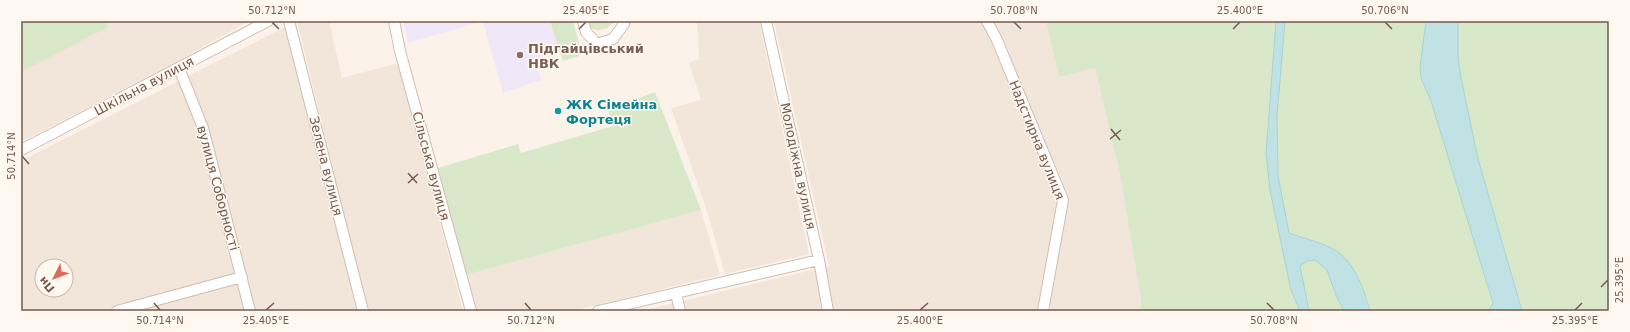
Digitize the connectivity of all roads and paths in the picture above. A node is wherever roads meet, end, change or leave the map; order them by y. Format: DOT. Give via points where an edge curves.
graph roads {
  1 [pos="268,21"];
  2 [pos="289,21"];
  3 [pos="394,21"];
  4 [pos="582,21"];
  5 [pos="623,21"];
  6 [pos="766,21"];
  7 [pos="986,21"];
  8 [pos="179,68"];
  9 [pos="21,150"];
  10 [pos="819,260"];
  11 [pos="242,277"];
  12 [pos="676,292"];
  13 [pos="117,311"];
  14 [pos="250,311"];
  15 [pos="363,311"];
  16 [pos="471,311"];
  17 [pos="598,311"];
  18 [pos="680,311"];
  19 [pos="828,311"];
  20 [pos="1043,311"];
  1 -- 8 [label="street, Шкільна вулиця"];
  2 -- 15 [label="street, Зелена вулиця"];
  3 -- 16 [label="street, Сільська вулиця"];
  4 -- 5 [label="street" via="586,32 597,44 613,39 624,24"];
  6 -- 10 [label="street, Молодіжна вулиця"];
  7 -- 20 [label="street, Надстирна вулиця" via="997,40 1064,200"];
  8 -- 9 [label="street, Шкільна вулиця"];
  8 -- 11 [label="street, вулиця Соборності" via="203,128"];
  10 -- 12 [label="street"];
  10 -- 19 [label="street, Молодіжна вулиця"];
  11 -- 13 [label="street"];
  11 -- 14 [label="street, вулиця Соборності"];
  12 -- 17 [label="street"];
  12 -- 18 [label="street"];
}
